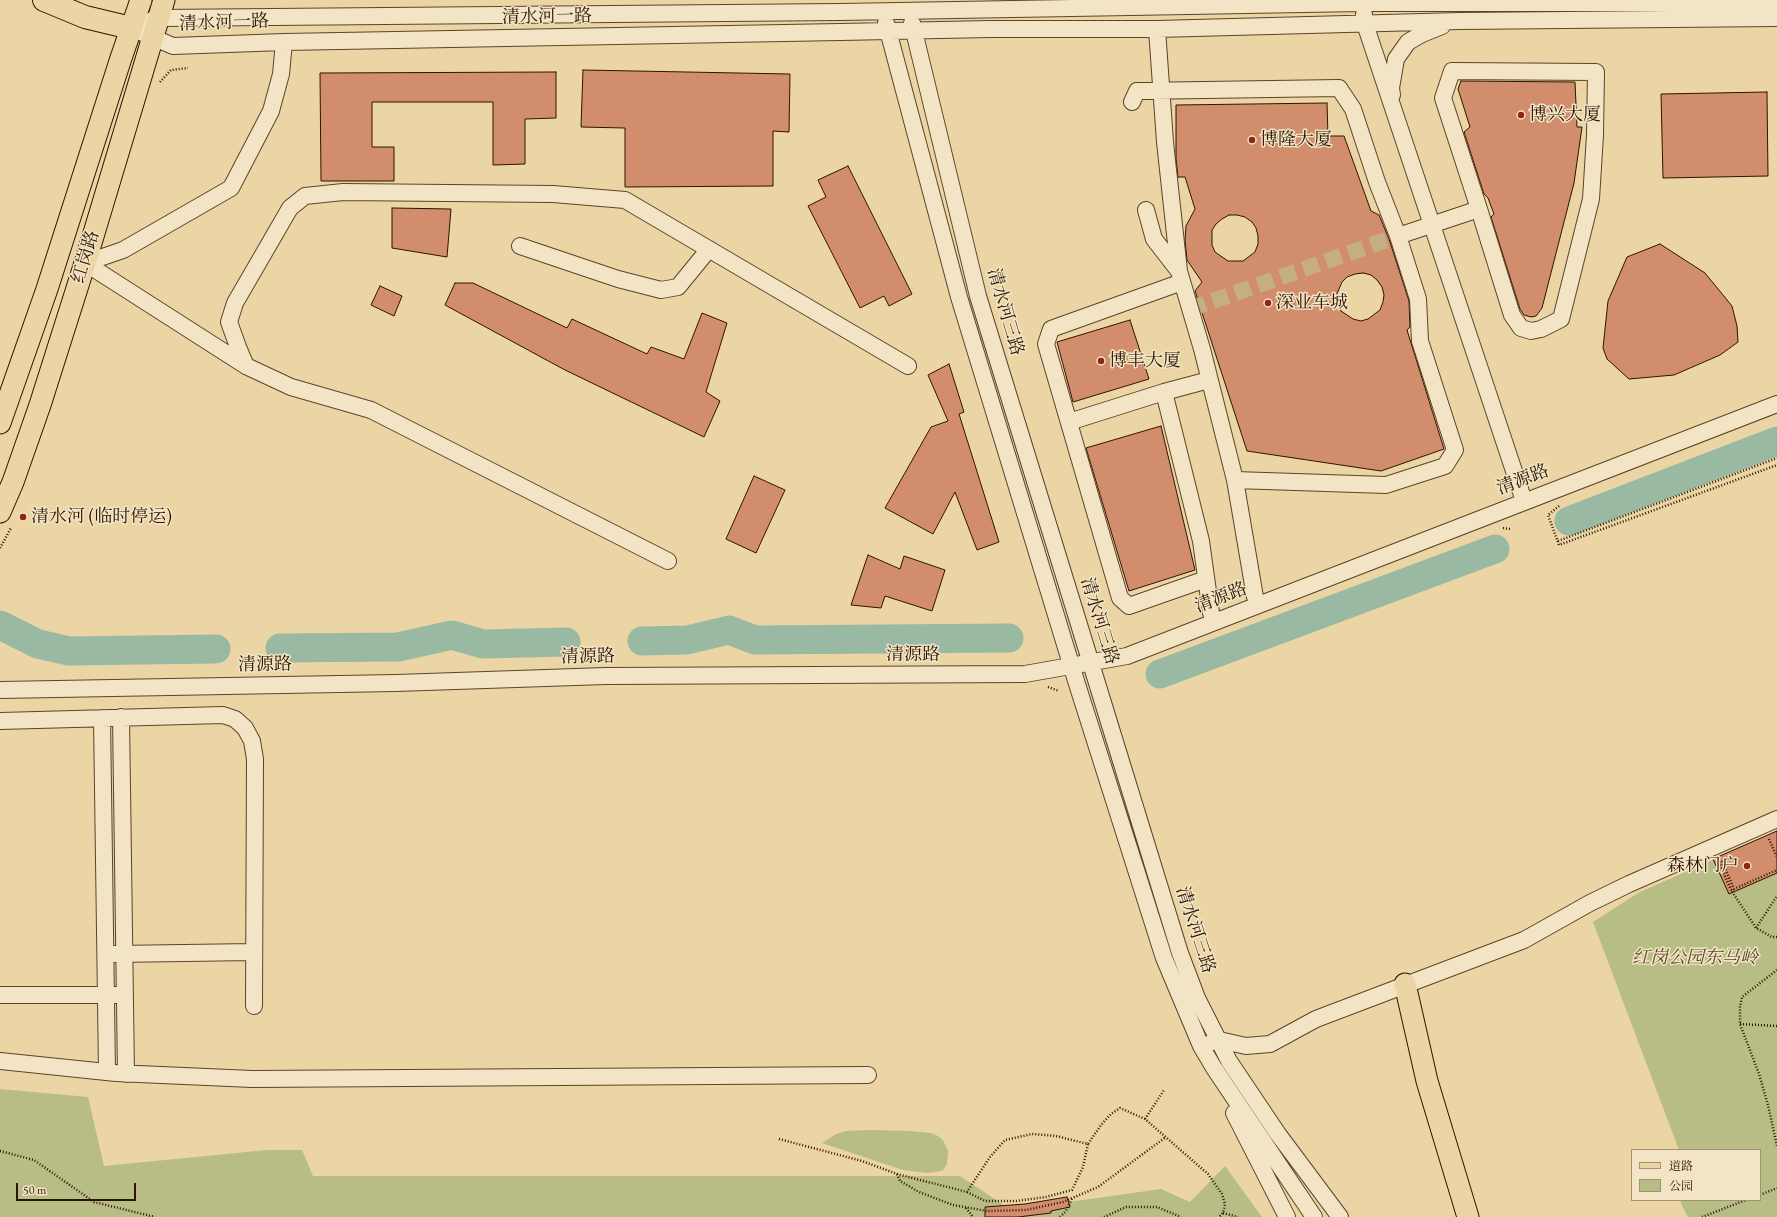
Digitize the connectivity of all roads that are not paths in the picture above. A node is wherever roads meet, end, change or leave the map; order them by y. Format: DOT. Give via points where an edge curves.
graph roads {
  1 [pos="44,0"];
  2 [pos="141,0"];
  3 [pos="1362,2"];
  4 [pos="1777,3"];
  5 [pos="883,5"];
  6 [pos="908,5"];
  7 [pos="161,9"];
  8 [pos="1777,18"];
  9 [pos="1460,21"];
  10 [pos="1365,24"];
  11 [pos="131,28"];
  12 [pos="1157,29"];
  13 [pos="889,32"];
  14 [pos="915,32"];
  15 [pos="152,38"];
  16 [pos="284,42"];
  17 [pos="1160,90"];
  18 [pos="1132,102"];
  19 [pos="1393,107"];
  20 [pos="1479,209"];
  21 [pos="1146,210"];
  22 [pos="1432,224"];
  23 [pos="1398,236"];
  24 [pos="520,246"];
  25 [pos="709,249"];
  26 [pos="85,263"];
  27 [pos="1180,277"];
  28 [pos="246,366"];
  29 [pos="908,366"];
  30 [pos="1209,380"];
  31 [pos="1164,392"];
  32 [pos="1777,395"];
  33 [pos="1777,404"];
  34 [pos="1069,422"];
  35 [pos="0,423"];
  36 [pos="1235,480"];
  37 [pos="1523,498"];
  38 [pos="0,512"];
  39 [pos="668,561"];
  40 [pos="1206,579"];
  41 [pos="1254,597"];
  42 [pos="1211,613"];
  43 [pos="1090,658"];
  44 [pos="1071,661"];
  45 [pos="0,680"];
  46 [pos="0,690"];
  47 [pos="121,717"];
  48 [pos="102,718"];
  49 [pos="0,721"];
  50 [pos="1777,819"];
  51 [pos="254,952"];
  52 [pos="106,954"];
  53 [pos="124,954"];
  54 [pos="1405,984"];
  55 [pos="0,995"];
  56 [pos="125,995"];
  57 [pos="106,996"];
  58 [pos="254,1006"];
  59 [pos="1218,1040"];
  60 [pos="1201,1046"];
  61 [pos="0,1061"];
  62 [pos="1214,1068"];
  63 [pos="107,1072"];
  64 [pos="126,1074"];
  65 [pos="868,1075"];
  66 [pos="1260,1138"];
  67 [pos="1287,1217"];
  68 [pos="1298,1217"];
  69 [pos="1314,1217"];
  70 [pos="1340,1217"];
  71 [pos="1468,1217"];
  1 -- 11 [label="highway" via="86,17"];
  2 -- 11 [label="main road, 红岗路"];
  3 -- 4 [label="street, 清水河一路"];
  3 -- 6 [label="street, 清水河一路"];
  3 -- 10 [label="street"];
  5 -- 6 [label="street, 清水河一路"];
  5 -- 7 [label="street, 清水河一路"];
  5 -- 13 [label="street, 清水河三路"];
  6 -- 14 [label="street, 清水河三路"];
  7 -- 11 [label="street, 清水河一路"];
  7 -- 15 [label="main road, 红岗路"];
  8 -- 9 [label="street, 清水河一路"];
  9 -- 10 [label="street, 清水河一路"];
  9 -- 19 [label="street" via="1422,34 1408,42 1396,59 1391,88"];
  10 -- 12 [label="street, 清水河一路"];
  10 -- 19 [label="street"];
  11 -- 15 [label="street, 清水河一路"];
  11 -- 35 [label="main road, 红岗路" via="47,289"];
  12 -- 14 [label="street, 清水河一路" via="990,29"];
  12 -- 17 [label="street"];
  13 -- 14 [label="street, 清水河一路"];
  13 -- 16 [label="street, 清水河一路"];
  13 -- 44 [label="street, 清水河三路" via="960,297"];
  14 -- 43 [label="street, 清水河三路" via="978,296"];
  15 -- 16 [label="street, 清水河一路" via="174,46"];
  15 -- 26 [label="main road, 红岗路"];
  16 -- 26 [label="street" via="281,74 271,111 231,188 123,250"];
  17 -- 18 [label="street" via="1137,91"];
  17 -- 23 [label="street" via="1339,88 1353,109"];
  17 -- 27 [label="street"];
  19 -- 22 [label="street"];
  20 -- 20 [label="street" via="1443,98 1452,71 1596,72 1591,199 1561,320 1541,329 1531,331 1521,328 1512,315"];
  20 -- 22 [label="street"];
  21 -- 27 [label="street" via="1154,238"];
  22 -- 23 [label="street"];
  22 -- 37 [label="street"];
  23 -- 36 [label="street" via="1418,299 1420,341 1455,450 1445,466 1386,485"];
  24 -- 25 [label="street" via="618,279 661,290 678,287"];
  25 -- 28 [label="street" via="625,200 553,194 343,192 305,196 290,208 235,303 229,322"];
  25 -- 29 [label="street"];
  26 -- 28 [label="street"];
  26 -- 38 [label="main road, 红岗路" via="37,412"];
  27 -- 30 [label="street"];
  27 -- 34 [label="street" via="1051,329 1046,344"];
  28 -- 39 [label="street" via="291,387 371,410"];
  30 -- 31 [label="street"];
  30 -- 36 [label="street"];
  31 -- 34 [label="street"];
  31 -- 40 [label="street" via="1201,541"];
  32 -- 37 [label="street, 清源路"];
  33 -- 37 [label="street, 清源路"];
  34 -- 40 [label="street" via="1120,598 1129,606"];
  36 -- 41 [label="street"];
  37 -- 41 [label="street, 清源路"];
  37 -- 43 [label="street, 清源路" via="1127,656"];
  40 -- 42 [label="street"];
  41 -- 42 [label="street, 清源路"];
  42 -- 43 [label="street, 清源路"];
  43 -- 44 [label="street, 清源路"];
  43 -- 59 [label="street, 清水河三路" via="1180,953 1197,998"];
  44 -- 45 [label="street, 清源路" via="1024,664 606,667"];
  44 -- 46 [label="street, 清源路" via="1025,674 606,676 396,683"];
  44 -- 60 [label="street, 清水河三路" via="1164,958"];
  47 -- 48 [label="street"];
  47 -- 51 [label="street" via="222,715 235,719 245,728 252,741 255,759"];
  47 -- 53 [label="street"];
  48 -- 49 [label="street"];
  48 -- 52 [label="street"];
  50 -- 54 [label="street" via="1629,884 1524,940"];
  51 -- 53 [label="street"];
  51 -- 58 [label="street"];
  52 -- 53 [label="street"];
  52 -- 57 [label="street"];
  53 -- 56 [label="street"];
  54 -- 59 [label="street" via="1316,1019 1270,1044 1246,1046"];
  54 -- 71 [label="main road" via="1427,1081"];
  55 -- 57 [label="street"];
  56 -- 57 [label="street"];
  56 -- 64 [label="street"];
  57 -- 63 [label="street"];
  59 -- 60 [label="street"];
  59 -- 70 [label="street, 清水河三路" via="1278,1134"];
  60 -- 62 [label="street, 清水河三路"];
  61 -- 63 [label="street"];
  62 -- 66 [label="street, 清水河三路"];
  62 -- 67 [label="street" via="1242,1132"];
  63 -- 64 [label="street"];
  64 -- 65 [label="street" via="252,1079"];
  66 -- 68 [label="street"];
  66 -- 69 [label="street, 清水河三路"];
}
